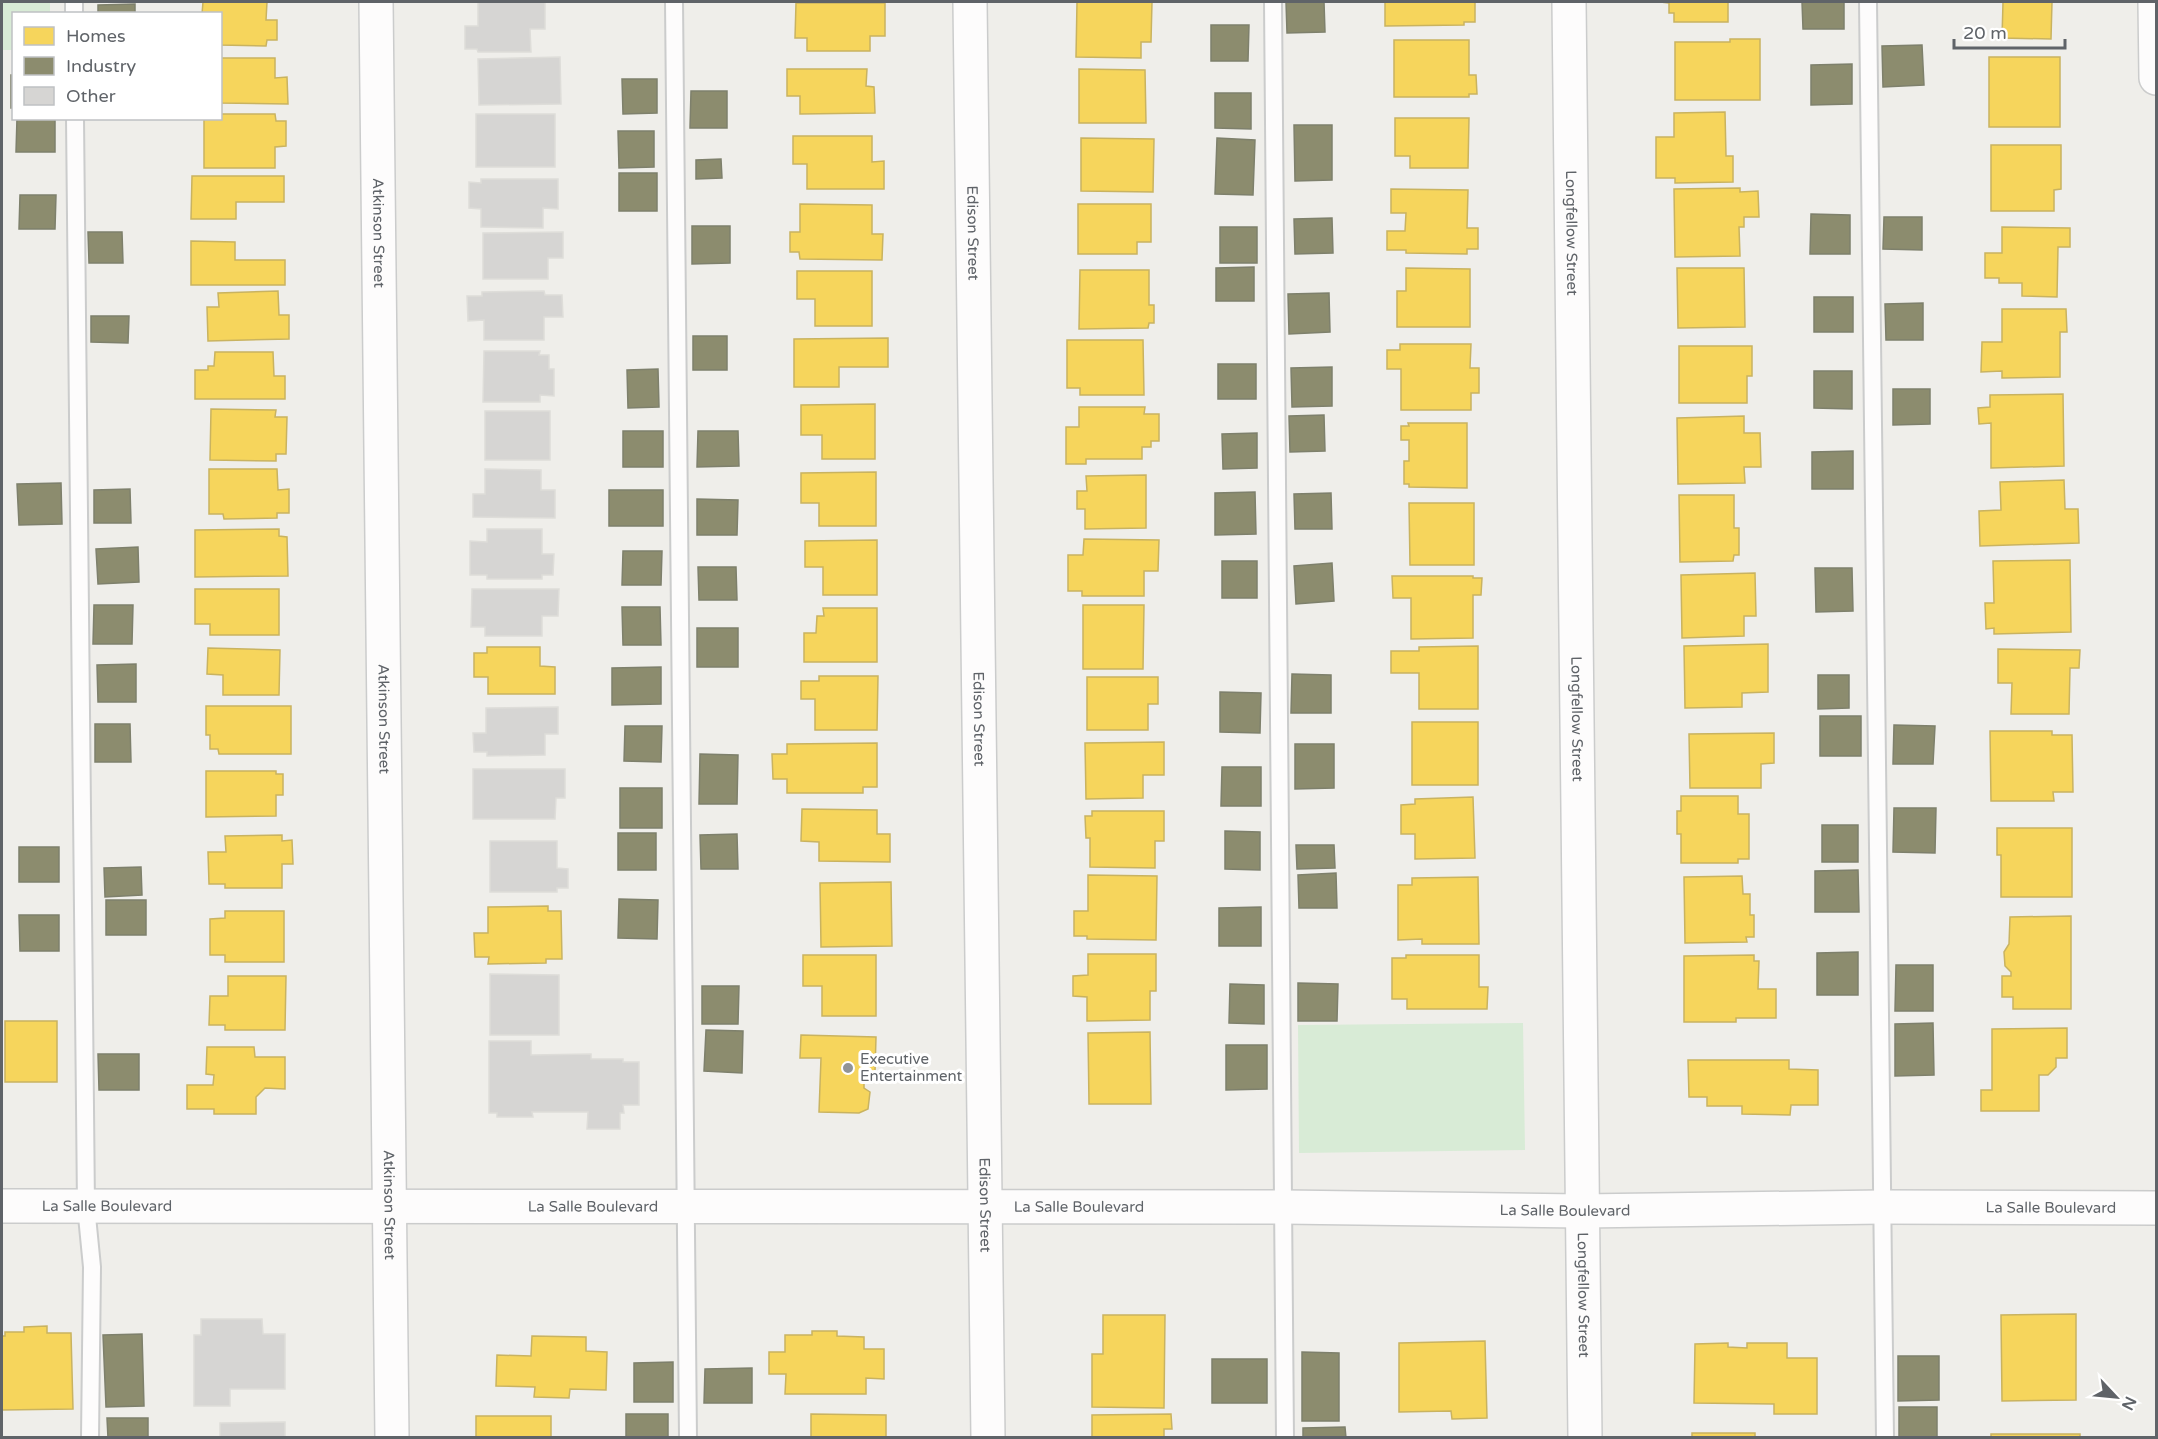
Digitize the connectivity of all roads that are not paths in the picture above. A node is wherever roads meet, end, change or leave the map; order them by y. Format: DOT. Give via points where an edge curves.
graph roads {
  1 [pos="376,2"];
  2 [pos="674,2"];
  3 [pos="970,2"];
  4 [pos="1273,2"];
  5 [pos="1569,2"];
  6 [pos="1868,2"];
  7 [pos="2155,2"];
  8 [pos="2157,78"];
  9 [pos="75,120"];
  10 [pos="2,1206"];
  11 [pos="86,1206"];
  12 [pos="389,1207"];
  13 [pos="684,1207"];
  14 [pos="986,1207"];
  15 [pos="1284,1207"];
  16 [pos="1882,1207"];
  17 [pos="2157,1208"];
  18 [pos="1582,1211"];
  19 [pos="90,1437"];
  20 [pos="392,1437"];
  21 [pos="688,1437"];
  22 [pos="988,1437"];
  23 [pos="1285,1437"];
  24 [pos="1584,1437"];
  25 [pos="1885,1437"];
  1 -- 12 [label="street, Atkinson Street"];
  2 -- 13 [label="lane"];
  3 -- 14 [label="street, Edison Street"];
  4 -- 15 [label="lane"];
  5 -- 18 [label="street, Longfellow Street"];
  6 -- 16 [label="lane"];
  7 -- 8 [label="street"];
  9 -- 11 [label="lane"];
  10 -- 11 [label="street, La Salle Boulevard"];
  11 -- 12 [label="street, La Salle Boulevard"];
  11 -- 19 [label="lane" via="92,1267"];
  12 -- 13 [label="street, La Salle Boulevard"];
  12 -- 20 [label="street, Atkinson Street"];
  13 -- 14 [label="street, La Salle Boulevard"];
  13 -- 21 [label="lane"];
  14 -- 15 [label="street, La Salle Boulevard"];
  14 -- 22 [label="street, Edison Street"];
  15 -- 18 [label="street, La Salle Boulevard"];
  15 -- 23 [label="lane"];
  16 -- 17 [label="street, La Salle Boulevard"];
  16 -- 18 [label="street, La Salle Boulevard"];
  16 -- 25 [label="lane"];
  18 -- 24 [label="street, Longfellow Street"];
}
